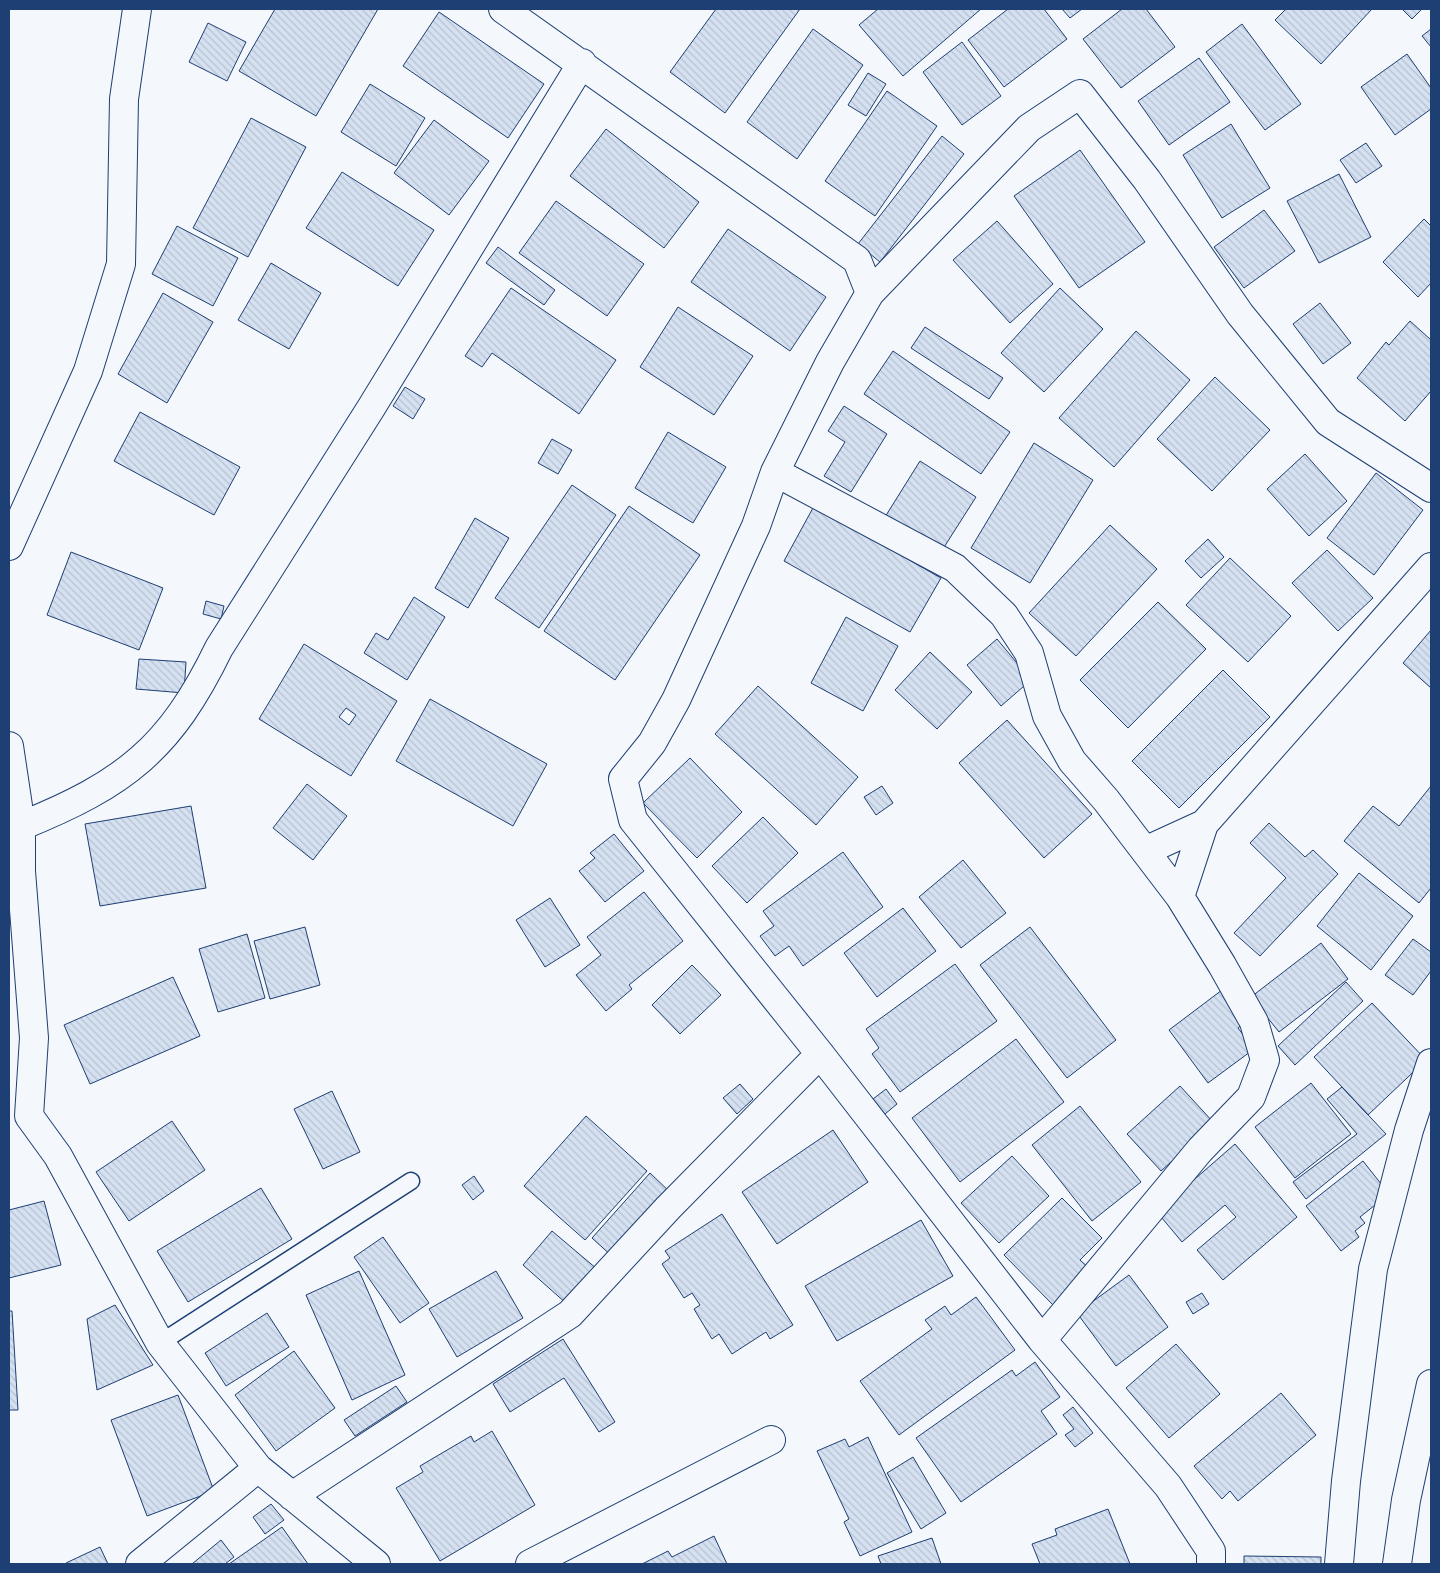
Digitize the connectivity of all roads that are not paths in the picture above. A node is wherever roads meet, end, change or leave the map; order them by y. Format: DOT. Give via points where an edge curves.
graph roads {
  1 [pos="137,9"];
  2 [pos="503,9"];
  3 [pos="582,63"];
  4 [pos="870,293"];
  5 [pos="775,472"];
  6 [pos="1431,488"];
  7 [pos="9,546"];
  8 [pos="1431,567"];
  9 [pos="9,746"];
  10 [pos="1204,824"];
  11 [pos="21,826"];
  12 [pos="1145,851"];
  13 [pos="1180,898"];
  14 [pos="820,1054"];
  15 [pos="1431,1063"];
  16 [pos="411,1181"];
  17 [pos="1042,1340"];
  18 [pos="160,1343"];
  19 [pos="1431,1384"];
  20 [pos="771,1440"];
  21 [pos="258,1468"];
  22 [pos="292,1496"];
  23 [pos="140,1564"];
  24 [pos="376,1564"];
  25 [pos="530,1564"];
  26 [pos="1211,1564"];
  27 [pos="1339,1564"];
  28 [pos="1397,1564"];
  1 -- 7 [label="street" via="124,98 122,264 88,371"];
  2 -- 3 [label="street"];
  3 -- 4 [label="street" via="858,260"];
  3 -- 11 [label="street" via="371,408 219,648 202,684 178,721 159,744 122,776 72,806"];
  4 -- 5 [label="street" via="830,362"];
  4 -- 6 [label="street" via="1029,128 1080,94 1147,180 1240,314 1328,422"];
  5 -- 12 [label="street" via="955,568 1004,615 1029,653 1047,716 1072,761"];
  5 -- 14 [label="street" via="756,526 676,700 652,743 623,779 632,820"];
  8 -- 10 [label="street"];
  9 -- 11 [label="street"];
  10 -- 12 [label="street"];
  10 -- 13 [label="street"];
  11 -- 18 [label="street" via="21,872 34,1038 28,1116 58,1156"];
  12 -- 13 [label="street"];
  13 -- 17 [label="street" via="1254,1022 1264,1060 1251,1097 1200,1150"];
  14 -- 17 [label="street"];
  14 -- 22 [label="street" via="668,1208 570,1314"];
  15 -- 27 [label="street" via="1409,1130 1373,1269 1346,1481"];
  16 -- 18 [label="lane"];
  17 -- 26 [label="street" via="1168,1486 1211,1551"];
  18 -- 21 [label="street"];
  19 -- 28 [label="street" via="1406,1500"];
  20 -- 25 [label="street"];
  21 -- 22 [label="street"];
  21 -- 23 [label="street"];
  22 -- 24 [label="street"];
}
